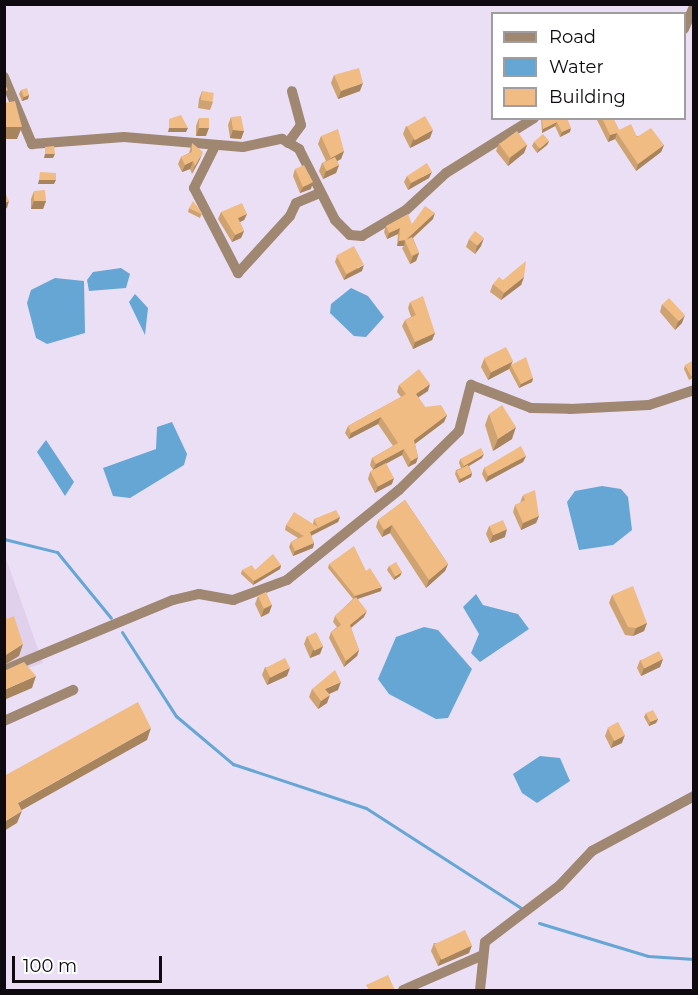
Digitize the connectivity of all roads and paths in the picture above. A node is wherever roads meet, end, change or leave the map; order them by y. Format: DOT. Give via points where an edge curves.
graph roads {
  1 [pos="693,7"];
  2 [pos="686,24"];
  3 [pos="5,74"];
  4 [pos="292,91"];
  5 [pos="531,120"];
  6 [pos="288,143"];
  7 [pos="215,146"];
  8 [pos="320,193"];
  9 [pos="693,390"];
  10 [pos="4,670"];
  11 [pos="73,690"];
  12 [pos="4,721"];
  13 [pos="693,796"];
  14 [pos="483,955"];
  15 [pos="403,990"];
  16 [pos="480,990"];
  1 -- 2 [label="street"];
  3 -- 7 [label="street" via="32,144 124,137"];
  4 -- 6 [label="street" via="301,125"];
  5 -- 8 [label="street" via="468,158 427,195 362,236 350,236 334,220"];
  6 -- 7 [label="street"];
  6 -- 8 [label="street" via="299,149"];
  7 -- 8 [label="street" via="195,188 238,273 290,216 296,203"];
  9 -- 10 [label="street" via="649,405 531,408 471,384 459,430 399,490 287,580 233,600 199,594 173,600"];
  11 -- 12 [label="street"];
  13 -- 14 [label="street" via="592,851 560,885 485,942"];
  14 -- 15 [label="street"];
  14 -- 16 [label="street"];
}
